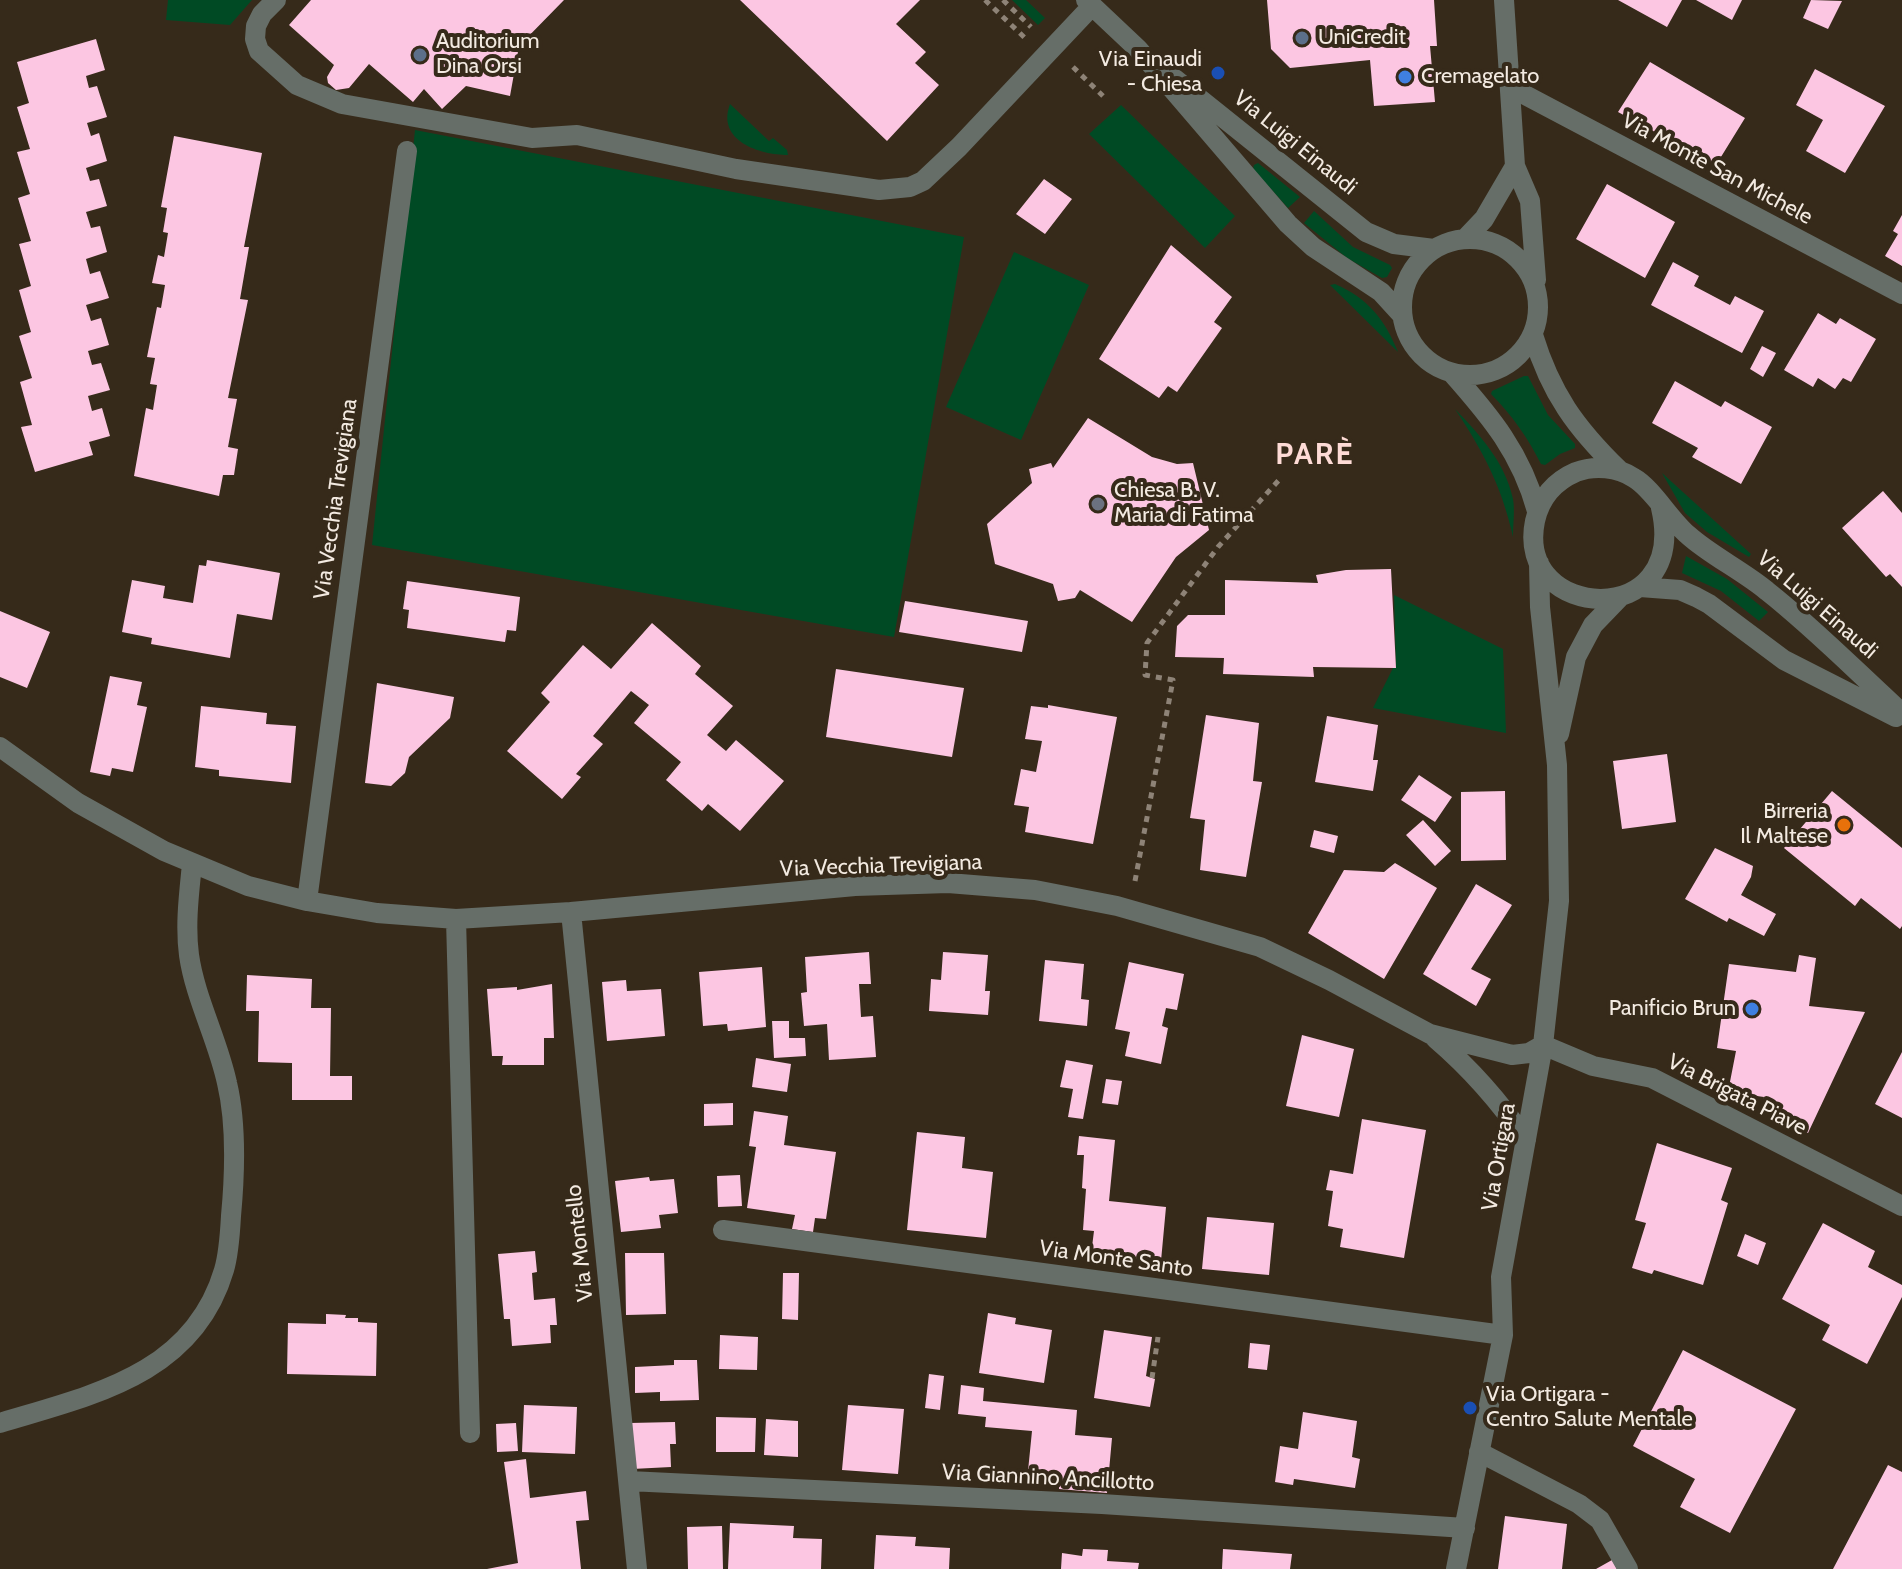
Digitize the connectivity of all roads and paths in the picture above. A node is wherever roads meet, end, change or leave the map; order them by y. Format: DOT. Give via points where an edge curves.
graph roads {
  1 [pos="276,0"];
  2 [pos="985,0"];
  3 [pos="1003,0"];
  4 [pos="1504,0"];
  5 [pos="1089,3"];
  6 [pos="1035,30"];
  7 [pos="1138,49"];
  8 [pos="1044,56"];
  9 [pos="1071,65"];
  10 [pos="1510,87"];
  11 [pos="1103,96"];
  12 [pos="407,151"];
  13 [pos="1515,166"];
  14 [pos="1465,239"];
  15 [pos="1434,249"];
  16 [pos="1536,290"];
  17 [pos="1902,294"];
  18 [pos="1402,315"];
  19 [pos="1533,335"];
  20 [pos="1452,373"];
  21 [pos="1619,470"];
  22 [pos="1279,480"];
  23 [pos="1661,508"];
  24 [pos="1537,511"];
  25 [pos="1539,563"];
  26 [pos="1640,587"];
  27 [pos="1620,597"];
  28 [pos="1902,713"];
  29 [pos="1902,720"];
  30 [pos="0,747"];
  31 [pos="1556,749"];
  32 [pos="192,864"];
  33 [pos="1134,886"];
  34 [pos="307,901"];
  35 [pos="571,912"];
  36 [pos="456,919"];
  37 [pos="1430,1034"];
  38 [pos="1543,1045"];
  39 [pos="1526,1140"];
  40 [pos="1902,1206"];
  41 [pos="723,1230"];
  42 [pos="1503,1335"];
  43 [pos="1158,1337"];
  44 [pos="1152,1378"];
  45 [pos="0,1423"];
  46 [pos="470,1433"];
  47 [pos="1479,1452"];
  48 [pos="629,1481"];
  49 [pos="1465,1528"];
  50 [pos="637,1569"];
  51 [pos="1456,1569"];
  52 [pos="1628,1569"];
  1 -- 8 [label="street" via="256,26 259,51 297,85 342,104 532,138 577,135 866,190 893,190 923,181"];
  2 -- 8 [label="path"];
  3 -- 6 [label="path"];
  4 -- 10 [label="street"];
  5 -- 7 [label="street, Via Luigi Einaudi"];
  5 -- 8 [label="street"];
  7 -- 15 [label="street, Via Luigi Einaudi" via="1366,232 1394,244"];
  7 -- 18 [label="street, Via Luigi Einaudi" via="1288,224 1381,292"];
  9 -- 11 [label="path"];
  10 -- 13 [label="street"];
  10 -- 17 [label="street, Via Monte San Michele"];
  12 -- 34 [label="street, Via Vecchia Trevigiana"];
  13 -- 14 [label="street" via="1484,219"];
  13 -- 16 [label="street" via="1530,201"];
  14 -- 15 [label="street, Via Luigi Einaudi"];
  14 -- 16 [label="street, Via Luigi Einaudi" via="1504,247 1520,259"];
  15 -- 18 [label="street" via="1409,276"];
  16 -- 19 [label="street, Via Luigi Einaudi" via="1538,321"];
  18 -- 20 [label="street, Via Luigi Einaudi" via="1418,352"];
  19 -- 20 [label="street" via="1508,365 1471,376"];
  19 -- 21 [label="street, Via Luigi Einaudi" via="1563,406"];
  20 -- 24 [label="street, Via Luigi Einaudi" via="1506,438"];
  21 -- 23 [label="street, Via Luigi Einaudi" via="1636,478"];
  21 -- 24 [label="street" via="1579,471 1561,480"];
  22 -- 33 [label="path" via="1218,547 1147,643 1145,675 1173,680"];
  23 -- 26 [label="street" via="1664,551"];
  23 -- 28 [label="street, Via Luigi Einaudi" via="1689,537 1787,606"];
  24 -- 25 [label="street, Via Luigi Einaudi" via="1533,529"];
  25 -- 27 [label="street" via="1550,579 1582,599"];
  25 -- 31 [label="street, Via Ortigara"];
  26 -- 27 [label="street"];
  26 -- 29 [label="street, Via Luigi Einaudi" via="1680,590 1709,604 1784,660"];
  27 -- 31 [label="street, Via Ortigara" via="1593,625 1576,657"];
  30 -- 32 [label="street, Via Vecchia Trevigiana" via="78,803"];
  31 -- 38 [label="street, Via Ortigara" via="1559,901"];
  32 -- 34 [label="street, Via Vecchia Trevigiana"];
  32 -- 45 [label="street" via="189,956 228,1085 233,1130 233,1198 224,1269 204,1316 154,1365 105,1391"];
  34 -- 36 [label="street, Via Vecchia Trevigiana"];
  35 -- 36 [label="street, Via Vecchia Trevigiana"];
  35 -- 37 [label="street, Via Vecchia Trevigiana" via="855,886 948,883 1035,890 1117,906 1260,947"];
  35 -- 48 [label="street, Via Montello"];
  36 -- 46 [label="street"];
  37 -- 38 [label="street, Via Vecchia Trevigiana" via="1512,1055"];
  37 -- 39 [label="street, Via Vecchia Trevigiana" via="1504,1107"];
  38 -- 39 [label="street, Via Ortigara"];
  38 -- 40 [label="street, Via Brigata Piave" via="1593,1066 1652,1078"];
  39 -- 42 [label="street, Via Ortigara" via="1501,1277"];
  41 -- 42 [label="street, Via Monte Santo"];
  42 -- 47 [label="street, Via Ortigara"];
  43 -- 44 [label="path"];
  47 -- 49 [label="street, Via Ortigara"];
  47 -- 52 [label="street" via="1600,1520"];
  48 -- 49 [label="street, Via Giannino Ancillotto"];
  48 -- 50 [label="street, Via Montello"];
  49 -- 51 [label="street, Via Ortigara"];
}
